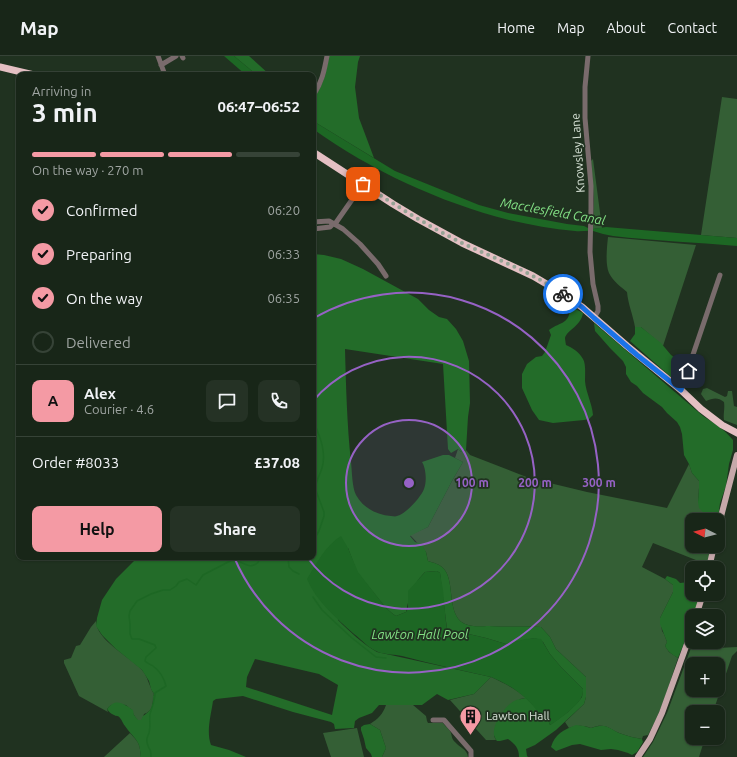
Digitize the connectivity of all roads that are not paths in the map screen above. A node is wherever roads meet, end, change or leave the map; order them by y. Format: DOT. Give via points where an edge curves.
graph roads {
  1 [pos="158,56"];
  2 [pos="176,56"];
  3 [pos="327,56"];
  4 [pos="588,56"];
  5 [pos="161,65"];
  6 [pos="0,67"];
  7 [pos="21,72"];
  8 [pos="164,72"];
  9 [pos="316,91"];
  10 [pos="316,154"];
  11 [pos="363,184"];
  12 [pos="316,222"];
  13 [pos="334,224"];
  14 [pos="316,229"];
  15 [pos="720,275"];
  16 [pos="386,276"];
  17 [pos="594,318"];
  18 [pos="681,390"];
  19 [pos="737,432"];
  20 [pos="737,455"];
  21 [pos="722,513"];
  22 [pos="685,649"];
  23 [pos="433,720"];
  24 [pos="471,757"];
  25 [pos="638,757"];
  1 -- 5 [label="street"];
  2 -- 5 [label="street"];
  3 -- 9 [label="street" via="323,76"];
  4 -- 17 [label="street, Knowsley Lane" via="585,118 591,186 590,252 598,306"];
  5 -- 8 [label="street"];
  6 -- 7 [label="highway"];
  10 -- 11 [label="highway"];
  11 -- 13 [label="street"];
  11 -- 17 [label="highway" via="452,238 533,276 582,307"];
  12 -- 13 [label="street" via="329,221"];
  13 -- 14 [label="street"];
  13 -- 16 [label="street" via="360,244"];
  15 -- 18 [label="street"];
  17 -- 18 [label="highway"];
  18 -- 19 [label="highway" via="722,425"];
  20 -- 21 [label="main road"];
  22 -- 25 [label="main road" via="662,713"];
  23 -- 24 [label="street" via="444,720 470,751"];
}
